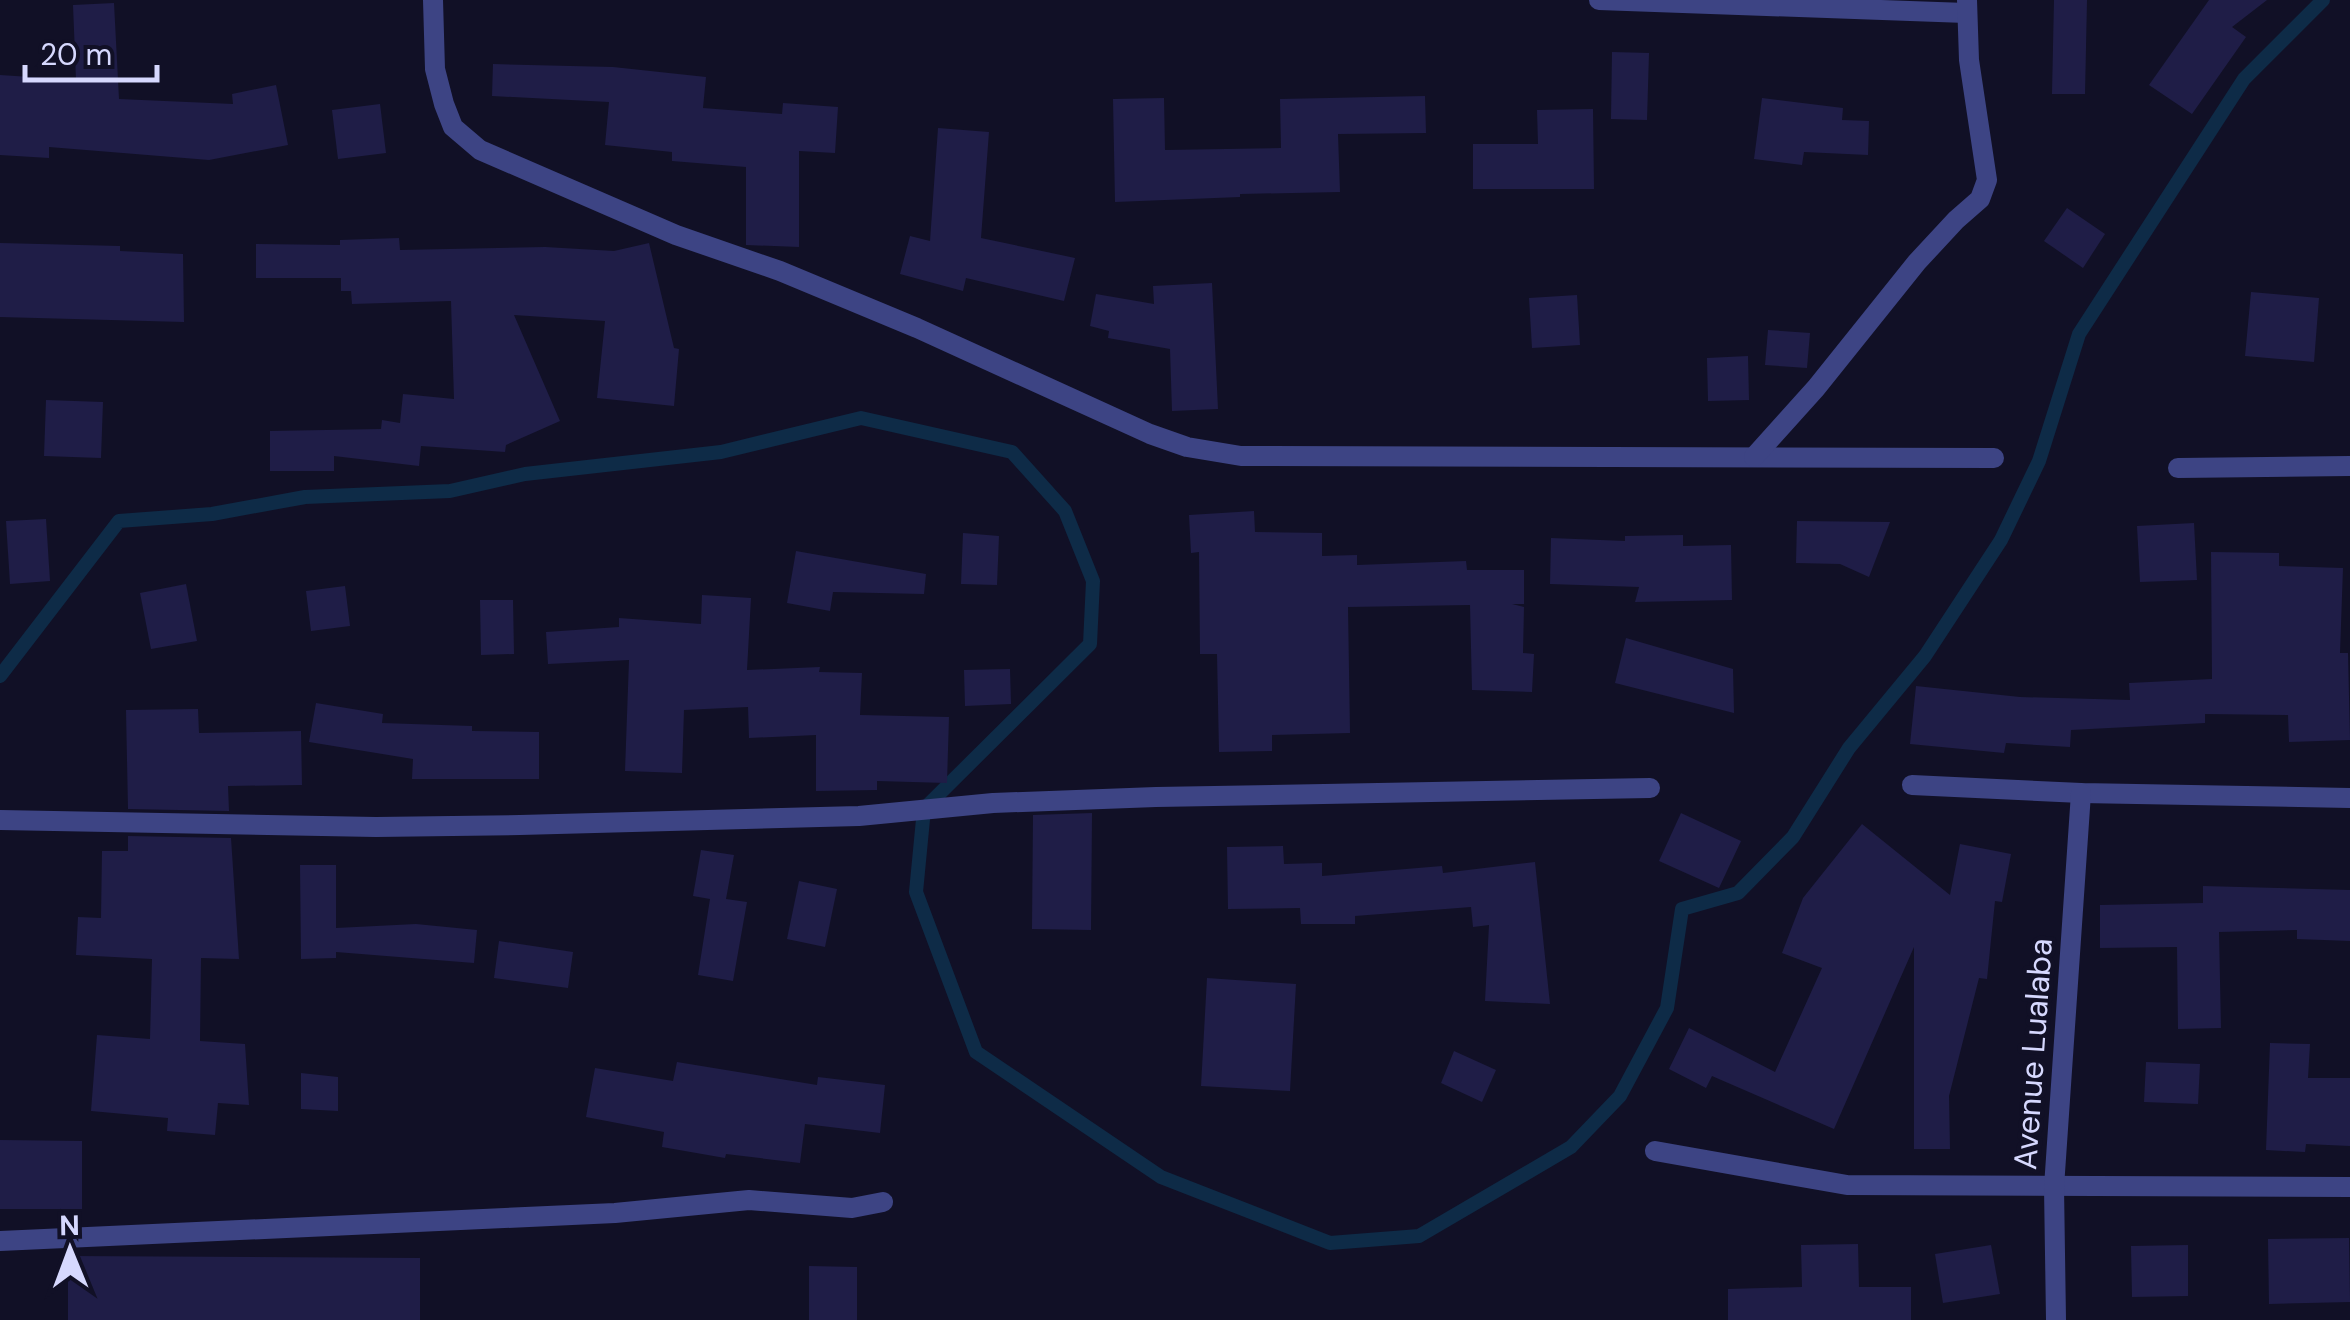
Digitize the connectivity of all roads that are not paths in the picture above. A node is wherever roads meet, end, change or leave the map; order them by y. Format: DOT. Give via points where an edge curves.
graph roads {
  1 [pos="434,0"];
  2 [pos="1599,0"];
  3 [pos="1966,6"];
  4 [pos="1754,457"];
  5 [pos="1994,458"];
  6 [pos="2350,466"];
  7 [pos="2178,468"];
  8 [pos="1912,785"];
  9 [pos="1650,788"];
  10 [pos="2081,793"];
  11 [pos="2350,798"];
  12 [pos="0,820"];
  13 [pos="1655,1151"];
  14 [pos="2054,1187"];
  15 [pos="2350,1187"];
  16 [pos="883,1202"];
  17 [pos="0,1241"];
  18 [pos="2056,1320"];
  1 -- 4 [label="street" via="435,70 444,104 453,126 480,150 1186,447 1241,456"];
  2 -- 3 [label="street"];
  3 -- 4 [label="street" via="1987,180 1980,200 1917,262"];
  4 -- 5 [label="street"];
  6 -- 7 [label="street"];
  8 -- 10 [label="street"];
  9 -- 12 [label="street" via="1138,798 859,816 520,825"];
  10 -- 11 [label="street"];
  10 -- 14 [label="street, Avenue Lualaba"];
  13 -- 14 [label="street" via="1847,1186"];
  14 -- 15 [label="street"];
  14 -- 18 [label="street, Avenue Lualaba"];
  16 -- 17 [label="street" via="852,1208 749,1200 615,1213"];
}
